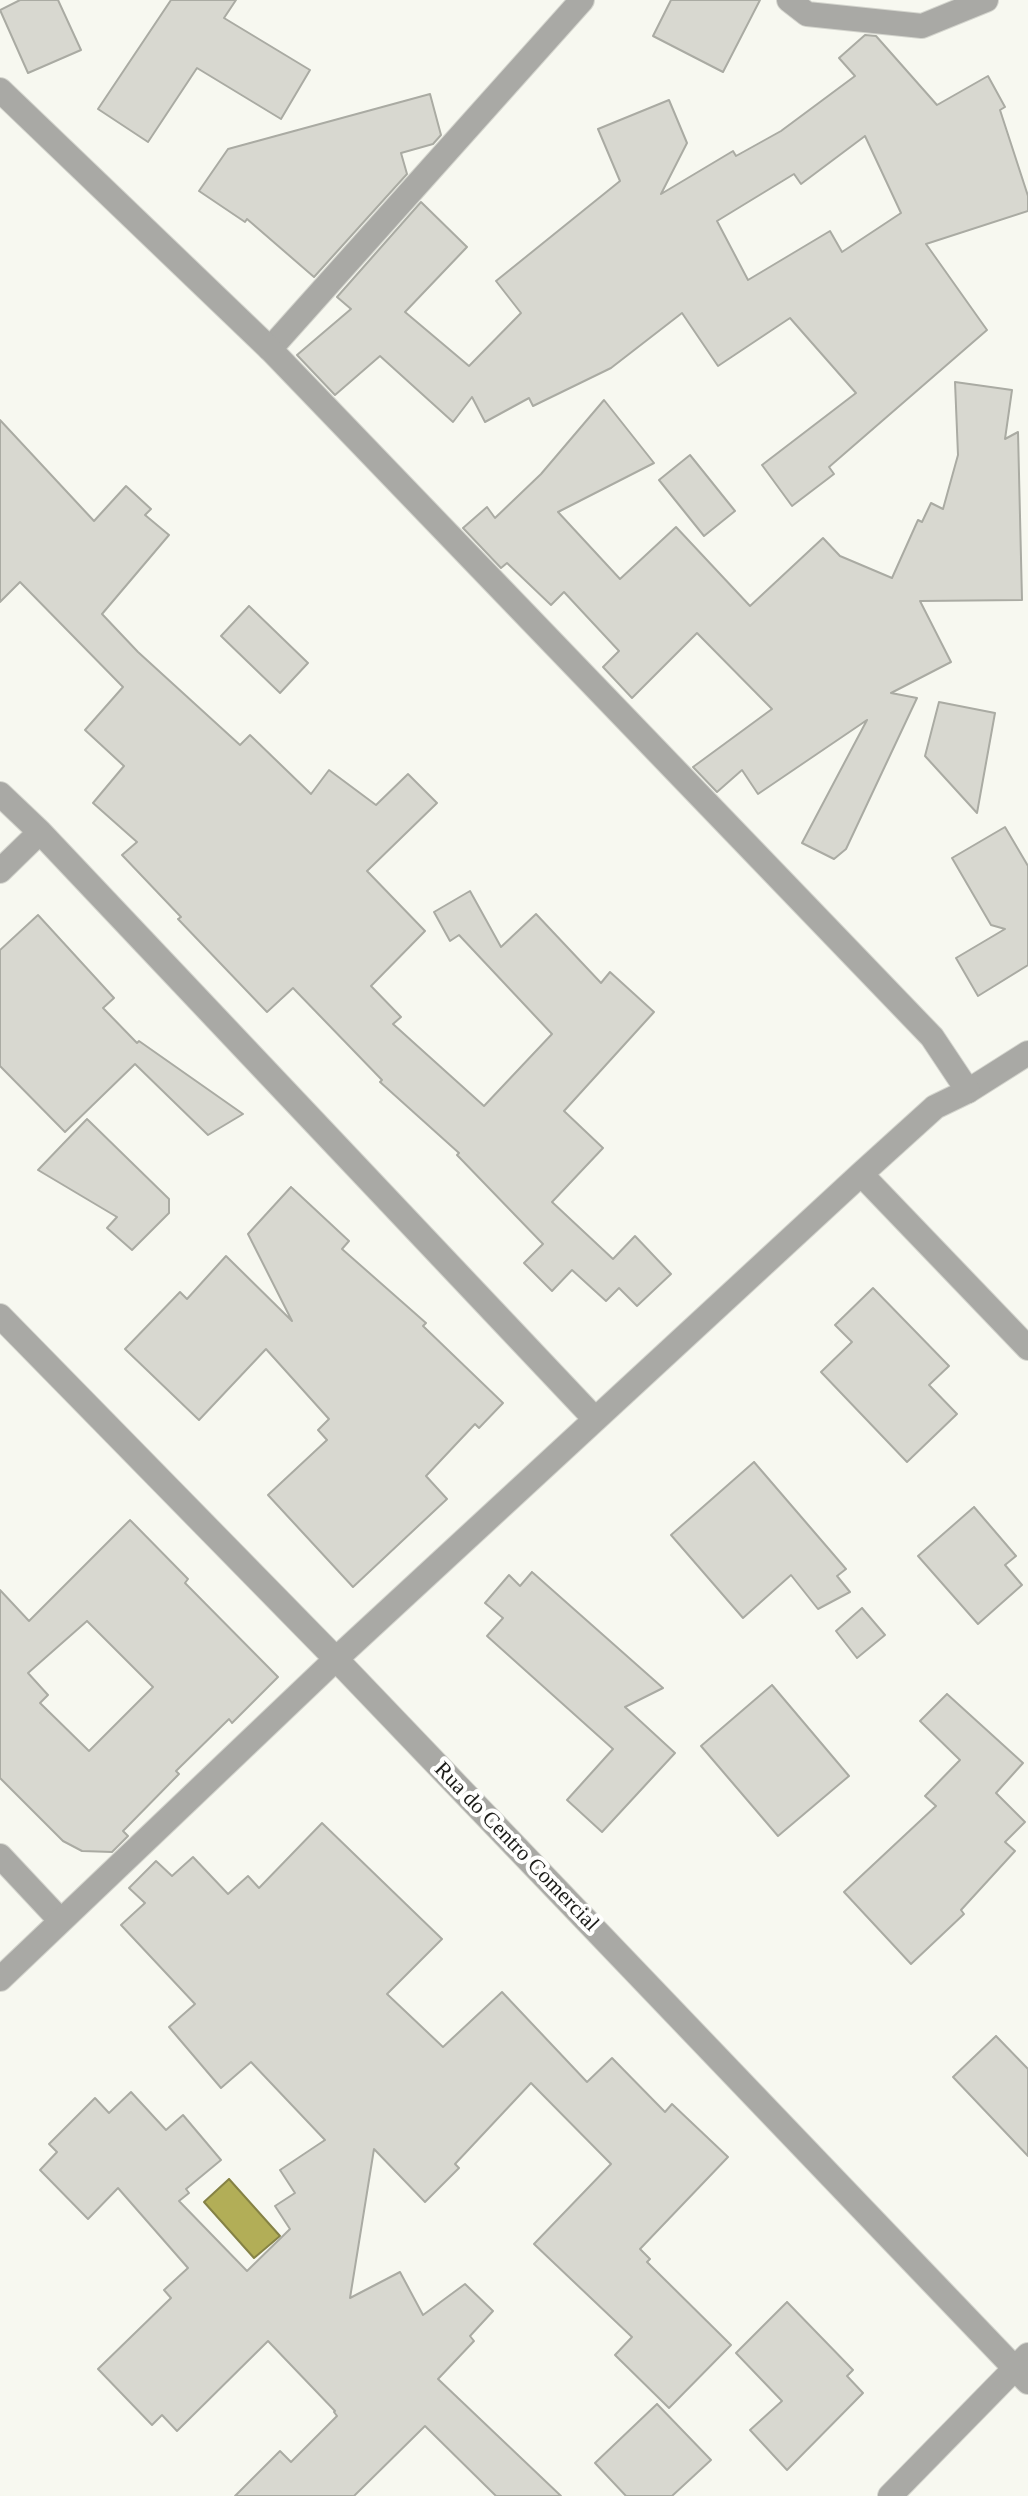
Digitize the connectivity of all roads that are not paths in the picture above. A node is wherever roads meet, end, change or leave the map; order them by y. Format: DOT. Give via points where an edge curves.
graph roads {
  1 [pos="582,0"];
  2 [pos="789,0"];
  3 [pos="986,0"];
  4 [pos="0,90"];
  5 [pos="270,349"];
  6 [pos="0,794"];
  7 [pos="40,832"];
  8 [pos="0,871"];
  9 [pos="1028,1053"];
  10 [pos="968,1091"];
  11 [pos="861,1174"];
  12 [pos="0,1316"];
  13 [pos="1028,1348"];
  14 [pos="595,1419"];
  15 [pos="336,1659"];
  16 [pos="0,1856"];
  17 [pos="60,1920"];
  18 [pos="0,1979"];
  19 [pos="1024,2369"];
  20 [pos="890,2496"];
  1 -- 5 [label="street"];
  2 -- 3 [label="street" via="807,14 922,26"];
  4 -- 5 [label="street"];
  5 -- 10 [label="street" via="932,1037"];
  6 -- 7 [label="street"];
  7 -- 8 [label="street"];
  7 -- 14 [label="street"];
  9 -- 10 [label="street"];
  10 -- 11 [label="street" via="935,1107"];
  11 -- 13 [label="street"];
  11 -- 14 [label="street"];
  12 -- 15 [label="street, Rua do Centro Comercial"];
  14 -- 15 [label="street"];
  15 -- 17 [label="street"];
  15 -- 19 [label="street, Rua do Centro Comercial"];
  16 -- 17 [label="street"];
  17 -- 18 [label="street"];
  19 -- 20 [label="street"];
}
